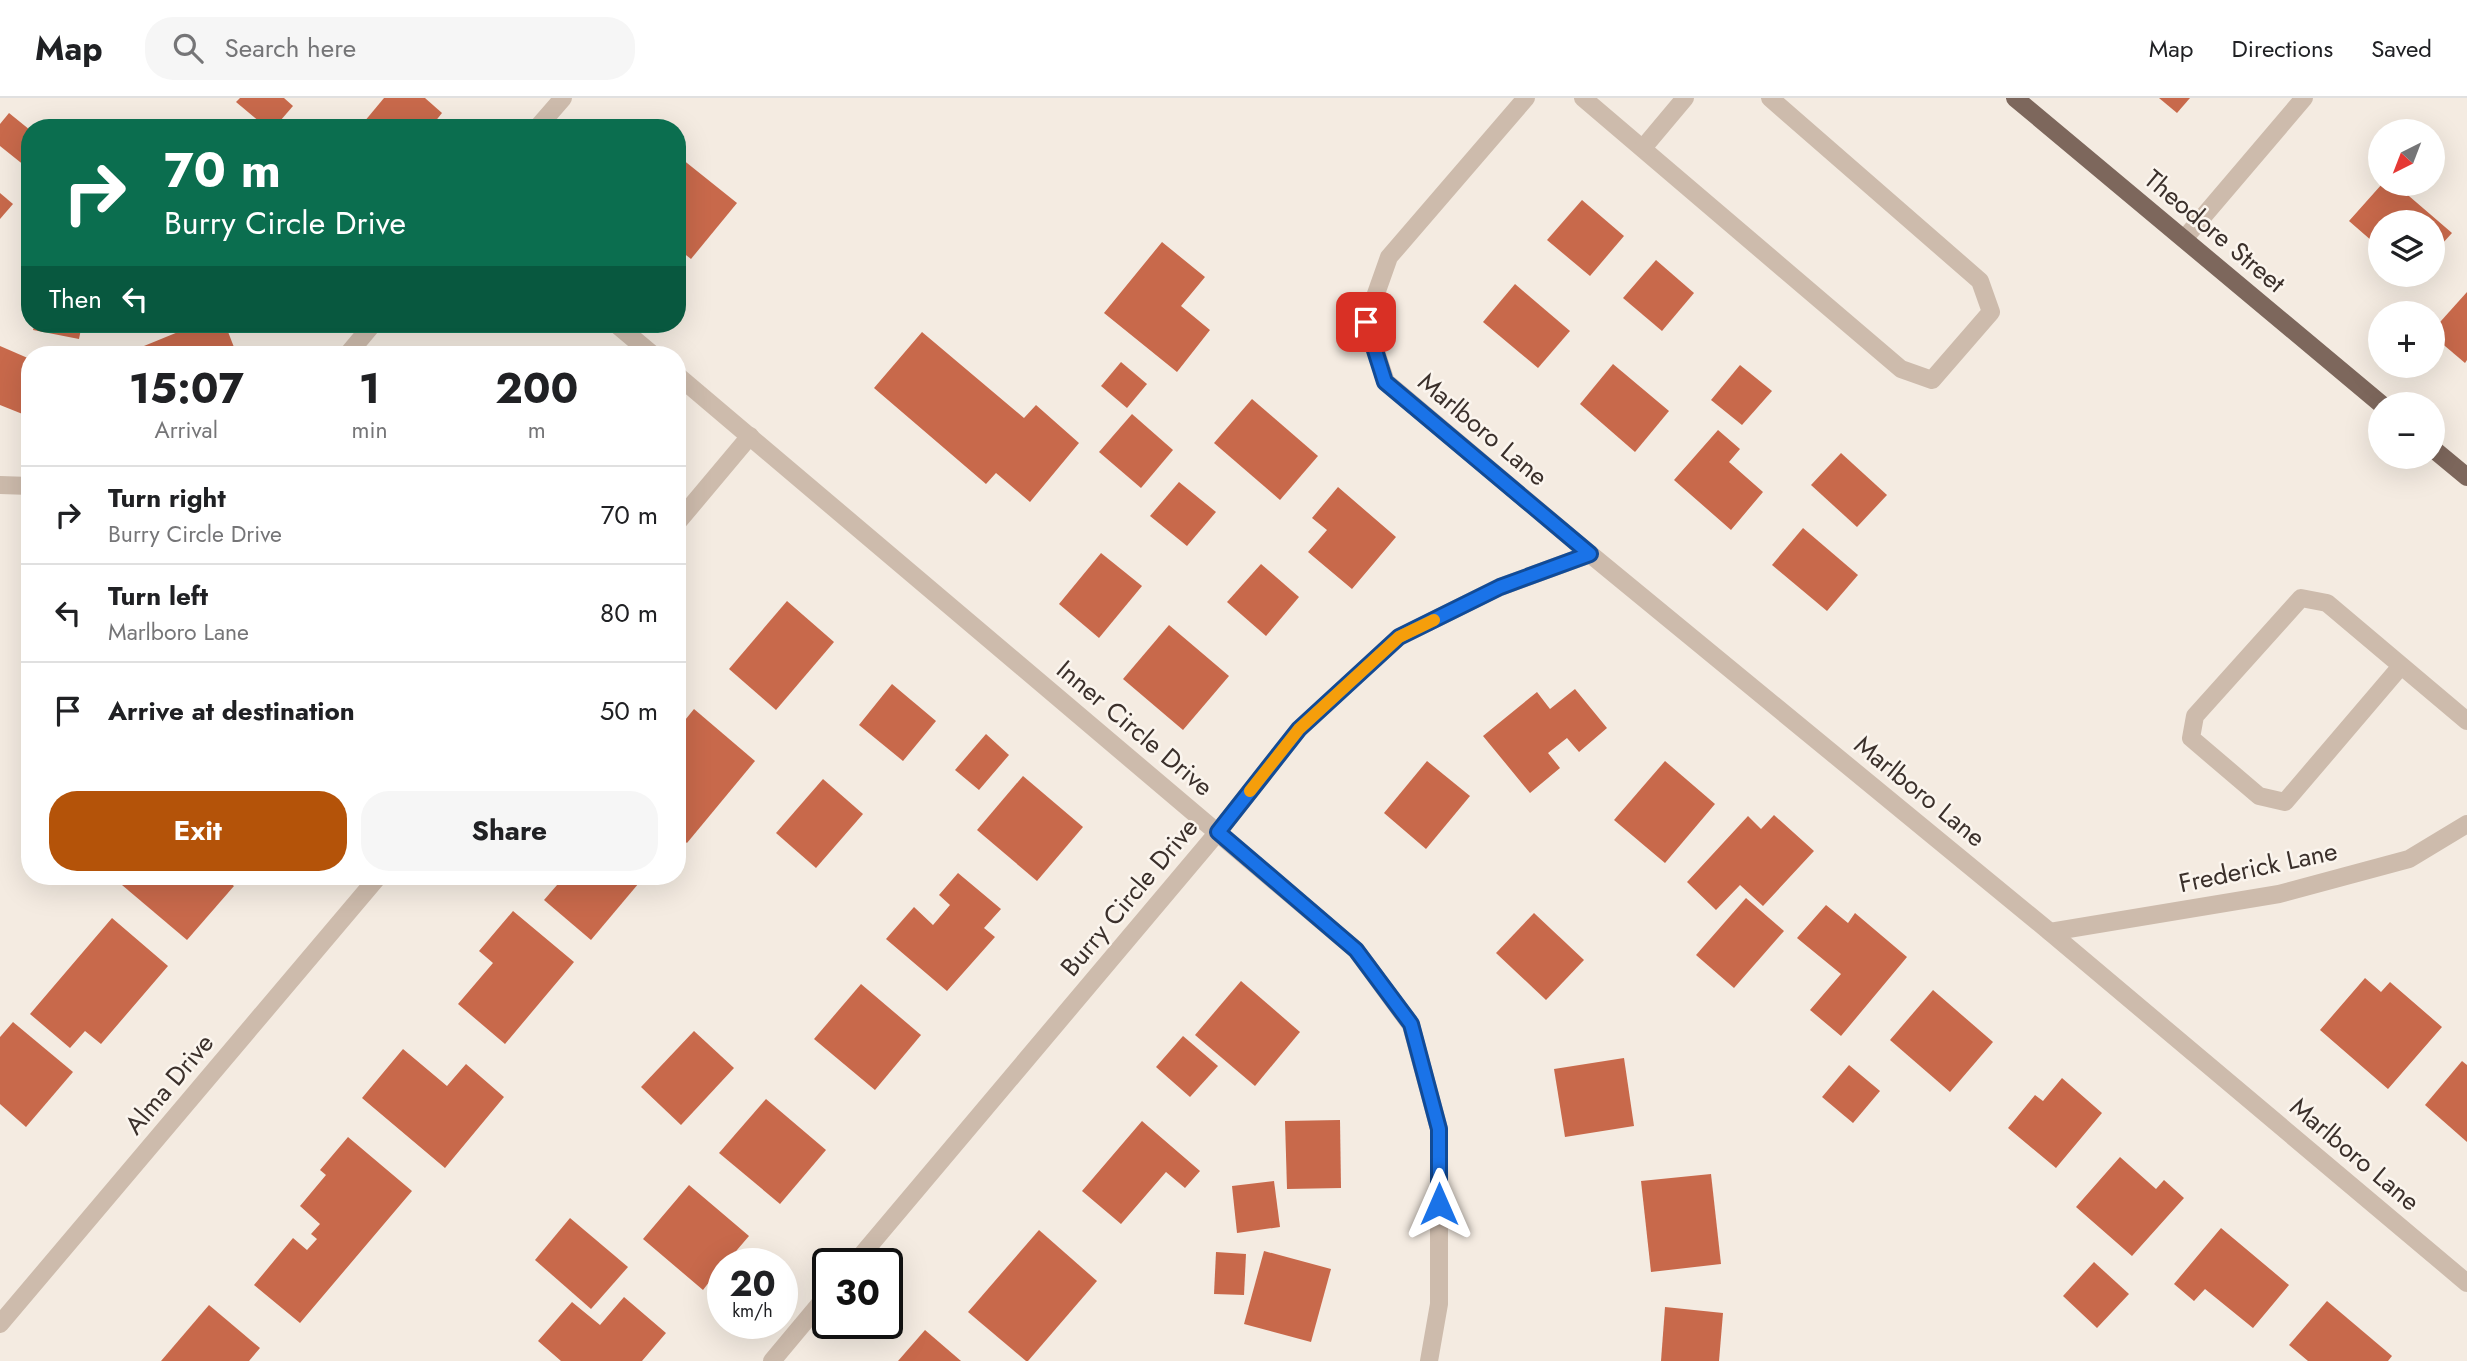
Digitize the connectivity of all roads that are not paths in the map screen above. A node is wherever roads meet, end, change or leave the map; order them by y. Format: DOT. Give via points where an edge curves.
graph roads {
  1 [pos="563,98"];
  2 [pos="1526,98"];
  3 [pos="1583,98"];
  4 [pos="1685,98"];
  5 [pos="1770,98"];
  6 [pos="2015,98"];
  7 [pos="2305,98"];
  8 [pos="545,119"];
  9 [pos="1643,148"];
  10 [pos="2184,239"];
  11 [pos="627,333"];
  12 [pos="642,346"];
  13 [pos="686,383"];
  14 [pos="2368,393"];
  15 [pos="750,436"];
  16 [pos="2445,459"];
  17 [pos="2467,477"];
  18 [pos="0,485"];
  19 [pos="21,485"];
  20 [pos="686,512"];
  21 [pos="1590,554"];
  22 [pos="2401,666"];
  23 [pos="2467,721"];
  24 [pos="2467,824"];
  25 [pos="1218,832"];
  26 [pos="371,885"];
  27 [pos="2050,932"];
  28 [pos="867,1248"];
  29 [pos="2467,1283"];
  30 [pos="812,1313"];
  31 [pos="0,1324"];
  32 [pos="772,1361"];
  33 [pos="1429,1361"];
  1 -- 8 [label="street"];
  2 -- 21 [label="street, Marlboro Lane" via="1389,257 1366,322 1385,382"];
  3 -- 9 [label="street"];
  4 -- 9 [label="street"];
  5 -- 9 [label="street" via="1980,281 1991,312 1932,380 1901,369"];
  6 -- 10 [label="main road, Theodore Street"];
  7 -- 10 [label="street"];
  10 -- 14 [label="main road, Theodore Street"];
  11 -- 12 [label="street"];
  13 -- 15 [label="street, Inner Circle Drive"];
  15 -- 20 [label="street"];
  15 -- 25 [label="street, Inner Circle Drive"];
  16 -- 17 [label="main road"];
  18 -- 19 [label="street"];
  21 -- 25 [label="street, Burry Circle Drive" via="1500,587 1399,637 1299,729"];
  21 -- 27 [label="street, Marlboro Lane"];
  22 -- 22 [label="street" via="2327,603 2301,598 2195,716 2191,738 2259,796 2285,802"];
  22 -- 23 [label="street"];
  24 -- 27 [label="street, Frederick Lane" via="2409,859 2279,894"];
  25 -- 28 [label="street, Burry Circle Drive"];
  25 -- 33 [label="street, Inner Circle Drive" via="1356,950 1411,1024 1439,1129 1439,1304"];
  26 -- 31 [label="street, Alma Drive"];
  27 -- 29 [label="street, Marlboro Lane"];
  30 -- 32 [label="street"];
}
